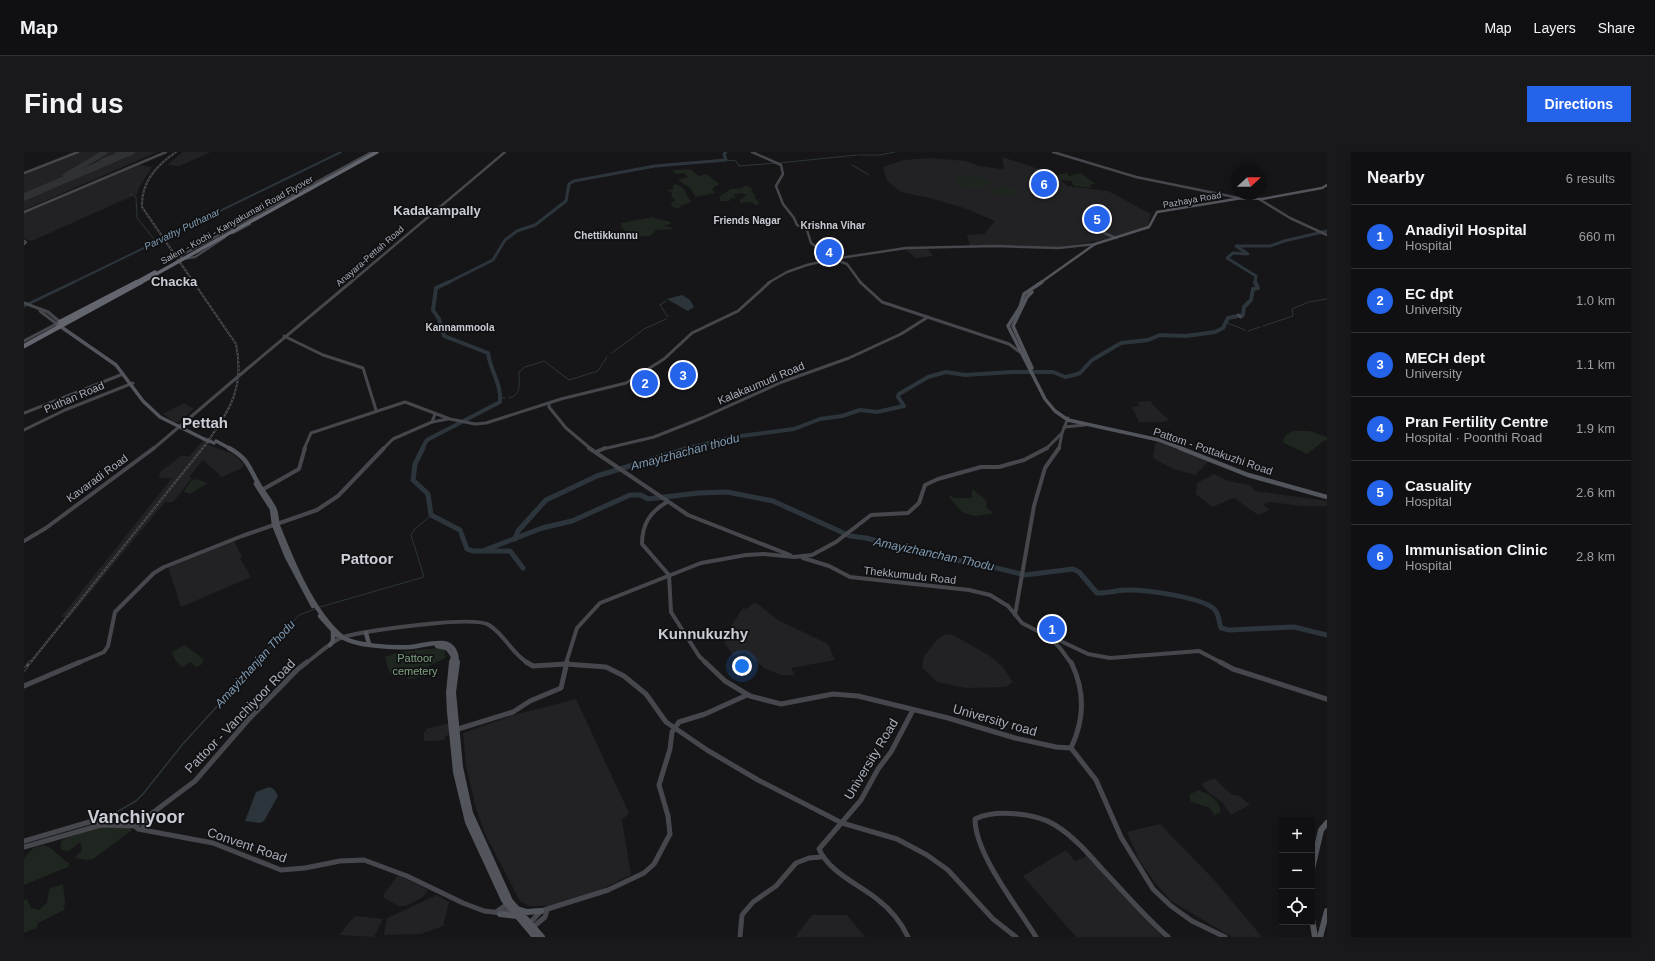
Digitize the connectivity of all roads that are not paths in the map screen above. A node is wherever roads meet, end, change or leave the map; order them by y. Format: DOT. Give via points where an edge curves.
graph roads {
  1 [pos="77,152"];
  2 [pos="165,152"];
  3 [pos="373,152"];
  4 [pos="378,152"];
  5 [pos="505,152"];
  6 [pos="752,152"];
  7 [pos="1053,152"];
  8 [pos="24,173"];
  9 [pos="1327,184"];
  10 [pos="1231,195"];
  11 [pos="1267,198"];
  12 [pos="1235,200"];
  13 [pos="1235,200"];
  14 [pos="1261,200"];
  15 [pos="24,211"];
  16 [pos="1326,235"];
  17 [pos="1116,238"];
  18 [pos="216,240"];
  19 [pos="1106,240"];
  20 [pos="24,241"];
  21 [pos="24,244"];
  22 [pos="1096,244"];
  23 [pos="850,257"];
  24 [pos="833,259"];
  25 [pos="844,262"];
  26 [pos="155,272"];
  27 [pos="137,284"];
  28 [pos="24,304"];
  29 [pos="88,312"];
  30 [pos="928,317"];
  31 [pos="61,325"];
  32 [pos="284,336"];
  33 [pos="24,344"];
  34 [pos="1009,344"];
  35 [pos="1016,344"];
  36 [pos="1022,345"];
  37 [pos="1020,352"];
  38 [pos="1032,371"];
  39 [pos="123,374"];
  40 [pos="132,384"];
  41 [pos="549,406"];
  42 [pos="376,410"];
  43 [pos="195,412"];
  44 [pos="24,413"];
  45 [pos="435,414"];
  46 [pos="452,419"];
  47 [pos="1068,419"];
  48 [pos="432,422"];
  49 [pos="1085,425"];
  50 [pos="179,427"];
  51 [pos="1064,427"];
  52 [pos="1108,428"];
  53 [pos="24,430"];
  54 [pos="1062,433"];
  55 [pos="205,438"];
  56 [pos="596,452"];
  57 [pos="261,490"];
  58 [pos="1327,496"];
  59 [pos="665,501"];
  60 [pos="275,524"];
  61 [pos="24,541"];
  62 [pos="799,557"];
  63 [pos="669,575"];
  64 [pos="317,610"];
  65 [pos="1015,615"];
  66 [pos="333,632"];
  67 [pos="366,633"];
  68 [pos="1048,635"];
  69 [pos="341,638"];
  70 [pos="369,644"];
  71 [pos="330,646"];
  72 [pos="566,664"];
  73 [pos="24,686"];
  74 [pos="747,695"];
  75 [pos="1327,699"];
  76 [pos="913,710"];
  77 [pos="674,729"];
  78 [pos="455,731"];
  79 [pos="1071,748"];
  80 [pos="150,815"];
  81 [pos="842,823"];
  82 [pos="1327,823"];
  83 [pos="101,825"];
  84 [pos="135,826"];
  85 [pos="142,829"];
  86 [pos="24,841"];
  87 [pos="24,846"];
  88 [pos="819,849"];
  89 [pos="812,856"];
  90 [pos="1315,856"];
  91 [pos="822,857"];
  92 [pos="513,908"];
  93 [pos="544,911"];
  94 [pos="1327,911"];
  95 [pos="498,913"];
  96 [pos="1314,925"];
  97 [pos="534,931"];
  98 [pos="740,937"];
  99 [pos="908,937"];
  100 [pos="1016,937"];
  101 [pos="1036,937"];
  102 [pos="1168,937"];
  103 [pos="1225,937"];
  104 [pos="1315,937"];
  105 [pos="1320,937"];
  1 -- 8 [label="main road"];
  2 -- 15 [label="main road"];
  3 -- 4 [label="main road" via="180,256 188,259 195,257 223,238"];
  3 -- 18 [label="highway, Salem - Kochi - Kanyakumari Road Flyover"];
  4 -- 18 [label="highway, Salem - Kochi - Kanyakumari Road Flyover"];
  5 -- 32 [label="main road, Anayara-Pettah Road" via="349,285"];
  6 -- 24 [label="main road" via="782,166 783,174 776,186 785,208 795,218 798,226 807,230 811,243"];
  7 -- 10 [label="main road" via="1144,179"];
  9 -- 11 [label="main road" via="1319,188"];
  12 -- 17 [label="main road" via="1161,211 1156,214 1149,228"];
  13 -- 22 [label="main road, Pazhaya Road" via="1163,212 1157,215 1149,229"];
  14 -- 16 [label="main road"];
  17 -- 19 [label="main road"];
  17 -- 19 [label="main road" via="1104,233"];
  18 -- 26 [label="highway, Salem - Kochi - Kanyakumari Road Flyover, bridge"];
  18 -- 27 [label="highway, Salem - Kochi - Kanyakumari Road Flyover, bridge"];
  19 -- 22 [label="main road"];
  20 -- 21 [label="main road"];
  22 -- 23 [label="main road" via="1058,248 906,248"];
  22 -- 35 [label="main road" via="1023,296 1020,307 1008,326"];
  22 -- 36 [label="main road" via="1027,297 1013,326"];
  23 -- 24 [label="main road"];
  23 -- 25 [label="main road"];
  24 -- 25 [label="main road"];
  24 -- 41 [label="main road" via="800,267 778,276 738,311 692,333 664,359 626,382"];
  25 -- 30 [label="main road" via="860,282 882,302"];
  26 -- 31 [label="highway, Salem - Kochi - Kanyakumari Road Flyover, bridge"];
  26 -- 31 [label="highway, bridge" via="78,313"];
  27 -- 29 [label="highway, bridge"];
  27 -- 31 [label="highway, Salem - Kochi - Kanyakumari Road Flyover, bridge"];
  28 -- 31 [label="main road" via="44,312"];
  29 -- 31 [label="main road"];
  30 -- 34 [label="main road"];
  30 -- 56 [label="main road, Kalakaumudi Road" via="901,334 849,358 782,382 702,418 654,437 611,446"];
  31 -- 33 [label="highway, bridge"];
  31 -- 33 [label="main road" via="48,328"];
  31 -- 39 [label="main road" via="116,365"];
  31 -- 40 [label="main road" via="116,362"];
  32 -- 42 [label="main road" via="323,355 363,368"];
  32 -- 43 [label="main road, Anayara-Pettah Road, bridge"];
  34 -- 35 [label="main road"];
  34 -- 37 [label="main road"];
  35 -- 36 [label="main road"];
  35 -- 37 [label="main road"];
  36 -- 38 [label="main road"];
  37 -- 38 [label="main road"];
  38 -- 47 [label="main road" via="1052,404"];
  38 -- 47 [label="main road" via="1051,407"];
  39 -- 40 [label="main road"];
  39 -- 44 [label="main road"];
  40 -- 50 [label="main road" via="143,401 160,417"];
  40 -- 53 [label="main road, Puthan Road" via="65,410"];
  41 -- 46 [label="main road" via="486,423"];
  41 -- 56 [label="main road" via="570,431"];
  42 -- 45 [label="main road" via="407,402"];
  42 -- 57 [label="main road" via="311,433 299,469"];
  43 -- 50 [label="main road, Kavaradi Road"];
  45 -- 46 [label="main road"];
  45 -- 48 [label="main road"];
  46 -- 48 [label="main road"];
  47 -- 49 [label="main road, Pattom - Pottakuzhi Road"];
  47 -- 51 [label="main road"];
  47 -- 52 [label="main road"];
  48 -- 60 [label="main road" via="393,439 332,501 309,513"];
  49 -- 51 [label="main road"];
  49 -- 52 [label="main road, Pattom - Pottakuzhi Road"];
  50 -- 55 [label="main road"];
  50 -- 55 [label="main road"];
  50 -- 61 [label="main road, Kavaradi Road" via="46,528"];
  51 -- 54 [label="main road"];
  52 -- 58 [label="main road, Pattom - Pottakuzhi Road" via="1159,440 1248,475"];
  54 -- 62 [label="main road" via="1044,450 1024,460 999,467 981,467 925,485 919,503 908,513 871,515 836,542 812,555"];
  54 -- 65 [label="main road" via="1058,451 1045,468 1034,506"];
  55 -- 57 [label="main road, bridge" via="236,454 245,463"];
  56 -- 59 [label="main road"];
  57 -- 60 [label="main road" via="275,509"];
  59 -- 62 [label="main road" via="688,516"];
  59 -- 63 [label="main road" via="650,514 643,529 642,544"];
  60 -- 64 [label="main road" via="287,557"];
  60 -- 73 [label="main road" via="160,569 115,612 108,646 104,652"];
  62 -- 63 [label="main road" via="746,555 701,563"];
  62 -- 65 [label="main road, Thekkumudu Road" via="829,566 850,577 987,594 1008,606"];
  63 -- 72 [label="main road" via="606,599 596,606 577,628"];
  63 -- 74 [label="main road, University road" via="670,612 709,667"];
  64 -- 66 [label="main road"];
  64 -- 69 [label="main road"];
  65 -- 68 [label="main road, Thekkumudu Road" via="1022,622"];
  66 -- 69 [label="main road"];
  66 -- 71 [label="main road"];
  67 -- 69 [label="main road"];
  67 -- 70 [label="main road"];
  67 -- 72 [label="main road" via="444,622 481,622 494,629 526,663 533,666"];
  68 -- 75 [label="main road" via="1088,654 1110,658 1199,651 1233,669"];
  68 -- 79 [label="main road" via="1063,649 1080,680 1082,709 1075,742"];
  69 -- 70 [label="main road"];
  69 -- 71 [label="main road, Pattoor - Vanchiyoor Road"];
  69 -- 78 [label="main road" via="380,649 411,650 440,646 447,648 453,659 449,693"];
  70 -- 78 [label="main road" via="410,647 443,643 453,648 457,660 453,692"];
  71 -- 80 [label="main road, Pattoor - Vanchiyoor Road" via="298,669 248,720 195,781"];
  72 -- 77 [label="main road" via="606,667 624,676 646,694"];
  72 -- 78 [label="main road" via="561,688 530,701 513,712"];
  74 -- 76 [label="main road, University road" via="781,704 843,694"];
  74 -- 77 [label="main road" via="705,714 679,722"];
  76 -- 79 [label="main road, University road" via="1015,738"];
  76 -- 81 [label="main road, University Road" via="861,800"];
  77 -- 81 [label="main road" via="758,780"];
  77 -- 93 [label="main road" via="659,785 670,834 659,857 644,873 630,880"];
  78 -- 92 [label="main road" via="456,769 468,822 499,891"];
  79 -- 103 [label="main road" via="1096,780 1121,837 1153,889 1192,921"];
  80 -- 84 [label="main road, Pattoor - Vanchiyoor Road"];
  80 -- 85 [label="main road"];
  81 -- 88 [label="main road, University Road"];
  81 -- 100 [label="main road" via="897,839 927,855 948,870 993,919"];
  82 -- 90 [label="main road" via="1321,830"];
  83 -- 84 [label="main road, Convent Road"];
  83 -- 86 [label="main road" via="96,820"];
  83 -- 87 [label="main road, Convent Road"];
  84 -- 85 [label="main road, Convent Road"];
  85 -- 95 [label="main road, Convent Road" via="213,843 281,870 291,871 348,858 361,859 482,911"];
  88 -- 89 [label="main road, University Road"];
  88 -- 91 [label="main road"];
  89 -- 91 [label="main road"];
  89 -- 98 [label="main road, University Road" via="791,868 783,879 755,899 742,916"];
  91 -- 99 [label="main road" via="882,904 903,927"];
  92 -- 93 [label="main road" via="527,912"];
  92 -- 95 [label="main road"];
  92 -- 95 [label="main road"];
  92 -- 97 [label="main road"];
  93 -- 97 [label="main road" via="545,917"];
  94 -- 105 [label="main road"];
  96 -- 104 [label="main road"];
  101 -- 102 [label="main road" via="982,852 975,830 975,820 980,816 998,814 1037,817 1060,828 1086,850"];
}
